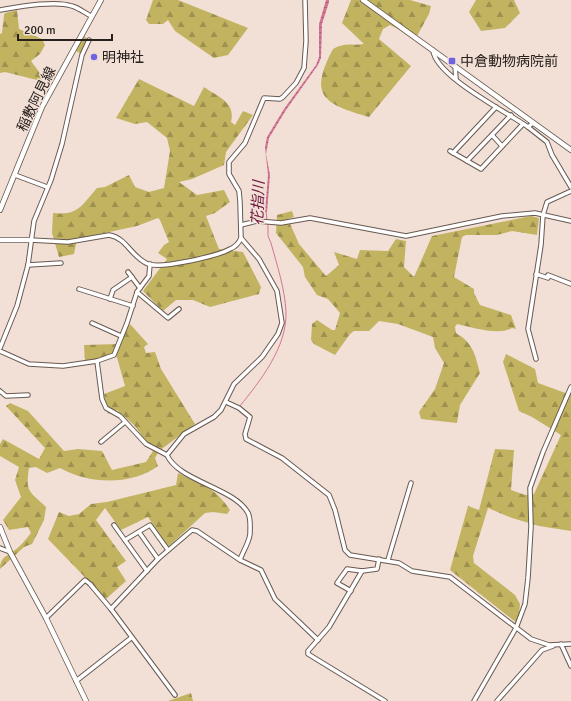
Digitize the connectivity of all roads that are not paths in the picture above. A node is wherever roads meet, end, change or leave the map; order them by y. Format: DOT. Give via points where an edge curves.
graph roads {
  1 [pos="23,0"];
  2 [pos="101,0"];
  3 [pos="305,0"];
  4 [pos="363,0"];
  5 [pos="22,5"];
  6 [pos="0,10"];
  7 [pos="92,16"];
  8 [pos="89,40"];
  9 [pos="433,50"];
  10 [pos="455,66"];
  11 [pos="456,79"];
  12 [pos="496,107"];
  13 [pos="511,115"];
  14 [pos="533,123"];
  15 [pos="523,124"];
  16 [pos="528,127"];
  17 [pos="492,135"];
  18 [pos="502,146"];
  19 [pos="571,150"];
  20 [pos="467,161"];
  21 [pos="15,175"];
  22 [pos="47,187"];
  23 [pos="571,187"];
  24 [pos="571,191"];
  25 [pos="0,210"];
  26 [pos="543,215"];
  27 [pos="571,221"];
  28 [pos="241,225"];
  29 [pos="241,238"];
  30 [pos="0,240"];
  31 [pos="30,240"];
  32 [pos="61,263"];
  33 [pos="150,264"];
  34 [pos="28,265"];
  35 [pos="128,272"];
  36 [pos="536,274"];
  37 [pos="132,277"];
  38 [pos="571,284"];
  39 [pos="140,288"];
  40 [pos="79,289"];
  41 [pos="137,292"];
  42 [pos="110,299"];
  43 [pos="133,306"];
  44 [pos="179,309"];
  45 [pos="92,323"];
  46 [pos="120,336"];
  47 [pos="0,348"];
  48 [pos="0,351"];
  49 [pos="536,359"];
  50 [pos="97,361"];
  51 [pos="571,387"];
  52 [pos="0,391"];
  53 [pos="28,395"];
  54 [pos="226,402"];
  55 [pos="126,422"];
  56 [pos="101,442"];
  57 [pos="167,454"];
  58 [pos="411,483"];
  59 [pos="114,525"];
  60 [pos="0,527"];
  61 [pos="139,532"];
  62 [pos="125,540"];
  63 [pos="0,548"];
  64 [pos="168,550"];
  65 [pos="10,552"];
  66 [pos="158,559"];
  67 [pos="379,559"];
  68 [pos="240,560"];
  69 [pos="388,560"];
  70 [pos="147,571"];
  71 [pos="362,571"];
  72 [pos="351,590"];
  73 [pos="111,609"];
  74 [pos="46,618"];
  75 [pos="516,628"];
  76 [pos="132,638"];
  77 [pos="318,640"];
  78 [pos="556,644"];
  79 [pos="561,644"];
  80 [pos="571,644"];
  81 [pos="569,656"];
  82 [pos="571,666"];
  83 [pos="76,681"];
  84 [pos="175,695"];
  85 [pos="86,701"];
  86 [pos="385,701"];
  87 [pos="474,701"];
  88 [pos="498,701"];
  1 -- 5 [label="street"];
  2 -- 7 [label="street, 稲敷阿見線"];
  3 -- 28 [label="street" via="304,68 296,83 283,97 264,98 245,143 230,162 229,174 238,191"];
  4 -- 9 [label="street"];
  5 -- 6 [label="street"];
  5 -- 7 [label="street" via="64,4"];
  7 -- 21 [label="street, 稲敷阿見線" via="47,97"];
  8 -- 22 [label="street" via="82,56 62,144"];
  9 -- 10 [label="street"];
  9 -- 11 [label="street" via="437,60"];
  10 -- 11 [label="street"];
  10 -- 14 [label="street"];
  11 -- 12 [label="street" via="468,90"];
  12 -- 13 [label="street"];
  12 -- 20 [label="street" via="452,152"];
  13 -- 15 [label="street"];
  13 -- 17 [label="street"];
  14 -- 16 [label="street"];
  14 -- 19 [label="street"];
  15 -- 16 [label="street"];
  15 -- 18 [label="street"];
  16 -- 23 [label="street" via="547,142"];
  17 -- 18 [label="street"];
  17 -- 20 [label="street"];
  18 -- 20 [label="street" via="481,169"];
  21 -- 22 [label="street"];
  21 -- 25 [label="street, 稲敷阿見線"];
  22 -- 31 [label="street"];
  24 -- 26 [label="street" via="547,202"];
  26 -- 27 [label="street"];
  26 -- 28 [label="street" via="535,213 502,216 406,236 310,218 281,223 257,221"];
  26 -- 36 [label="street"];
  28 -- 29 [label="street"];
  29 -- 33 [label="street" via="224,252 165,265"];
  29 -- 54 [label="street" via="258,259 277,291 282,323 262,358 234,384"];
  30 -- 31 [label="street"];
  31 -- 33 [label="street" via="68,242 109,235 122,240 136,256"];
  31 -- 34 [label="street"];
  32 -- 34 [label="street"];
  33 -- 39 [label="street" via="149,276"];
  34 -- 47 [label="street" via="17,306"];
  35 -- 37 [label="street"];
  36 -- 38 [label="street" via="548,278 548,275"];
  36 -- 49 [label="street" via="528,329"];
  37 -- 39 [label="street"];
  37 -- 42 [label="street" via="113,290"];
  39 -- 41 [label="street"];
  40 -- 42 [label="street"];
  41 -- 43 [label="street"];
  41 -- 44 [label="street" via="168,318"];
  42 -- 43 [label="street"];
  43 -- 46 [label="street"];
  45 -- 46 [label="street"];
  46 -- 50 [label="street" via="114,355"];
  48 -- 50 [label="street" via="29,364 72,366"];
  50 -- 55 [label="street" via="104,405"];
  51 -- 75 [label="street" via="542,452 530,488 528,578 524,604"];
  52 -- 53 [label="street" via="6,396"];
  54 -- 57 [label="street" via="214,417 184,434"];
  54 -- 67 [label="street" via="250,417 246,439 282,458 329,496 345,550 350,554"];
  55 -- 56 [label="street"];
  55 -- 57 [label="street" via="146,444"];
  57 -- 68 [label="street" via="174,465 239,502 248,512 250,536"];
  58 -- 69 [label="street"];
  59 -- 62 [label="street"];
  60 -- 65 [label="street"];
  61 -- 62 [label="street"];
  61 -- 64 [label="street" via="150,525"];
  61 -- 66 [label="street"];
  62 -- 70 [label="street"];
  63 -- 65 [label="street"];
  64 -- 66 [label="street"];
  64 -- 68 [label="street" via="194,529"];
  65 -- 74 [label="street"];
  66 -- 70 [label="street"];
  67 -- 69 [label="street"];
  67 -- 71 [label="street" via="377,569"];
  68 -- 77 [label="street" via="261,570 275,599"];
  69 -- 75 [label="street" via="412,571 450,576"];
  70 -- 73 [label="street"];
  71 -- 72 [label="street"];
  71 -- 72 [label="street" via="347,568 337,582"];
  72 -- 77 [label="street" via="330,627"];
  73 -- 74 [label="street" via="85,580"];
  73 -- 76 [label="street"];
  74 -- 83 [label="street"];
  75 -- 78 [label="street" via="531,639"];
  75 -- 87 [label="street"];
  76 -- 83 [label="street"];
  76 -- 84 [label="street"];
  77 -- 86 [label="street" via="308,654"];
  78 -- 79 [label="street"];
  78 -- 88 [label="street" via="542,650"];
  79 -- 80 [label="street"];
  79 -- 81 [label="street"];
  81 -- 82 [label="street"];
  83 -- 85 [label="street"];
}
